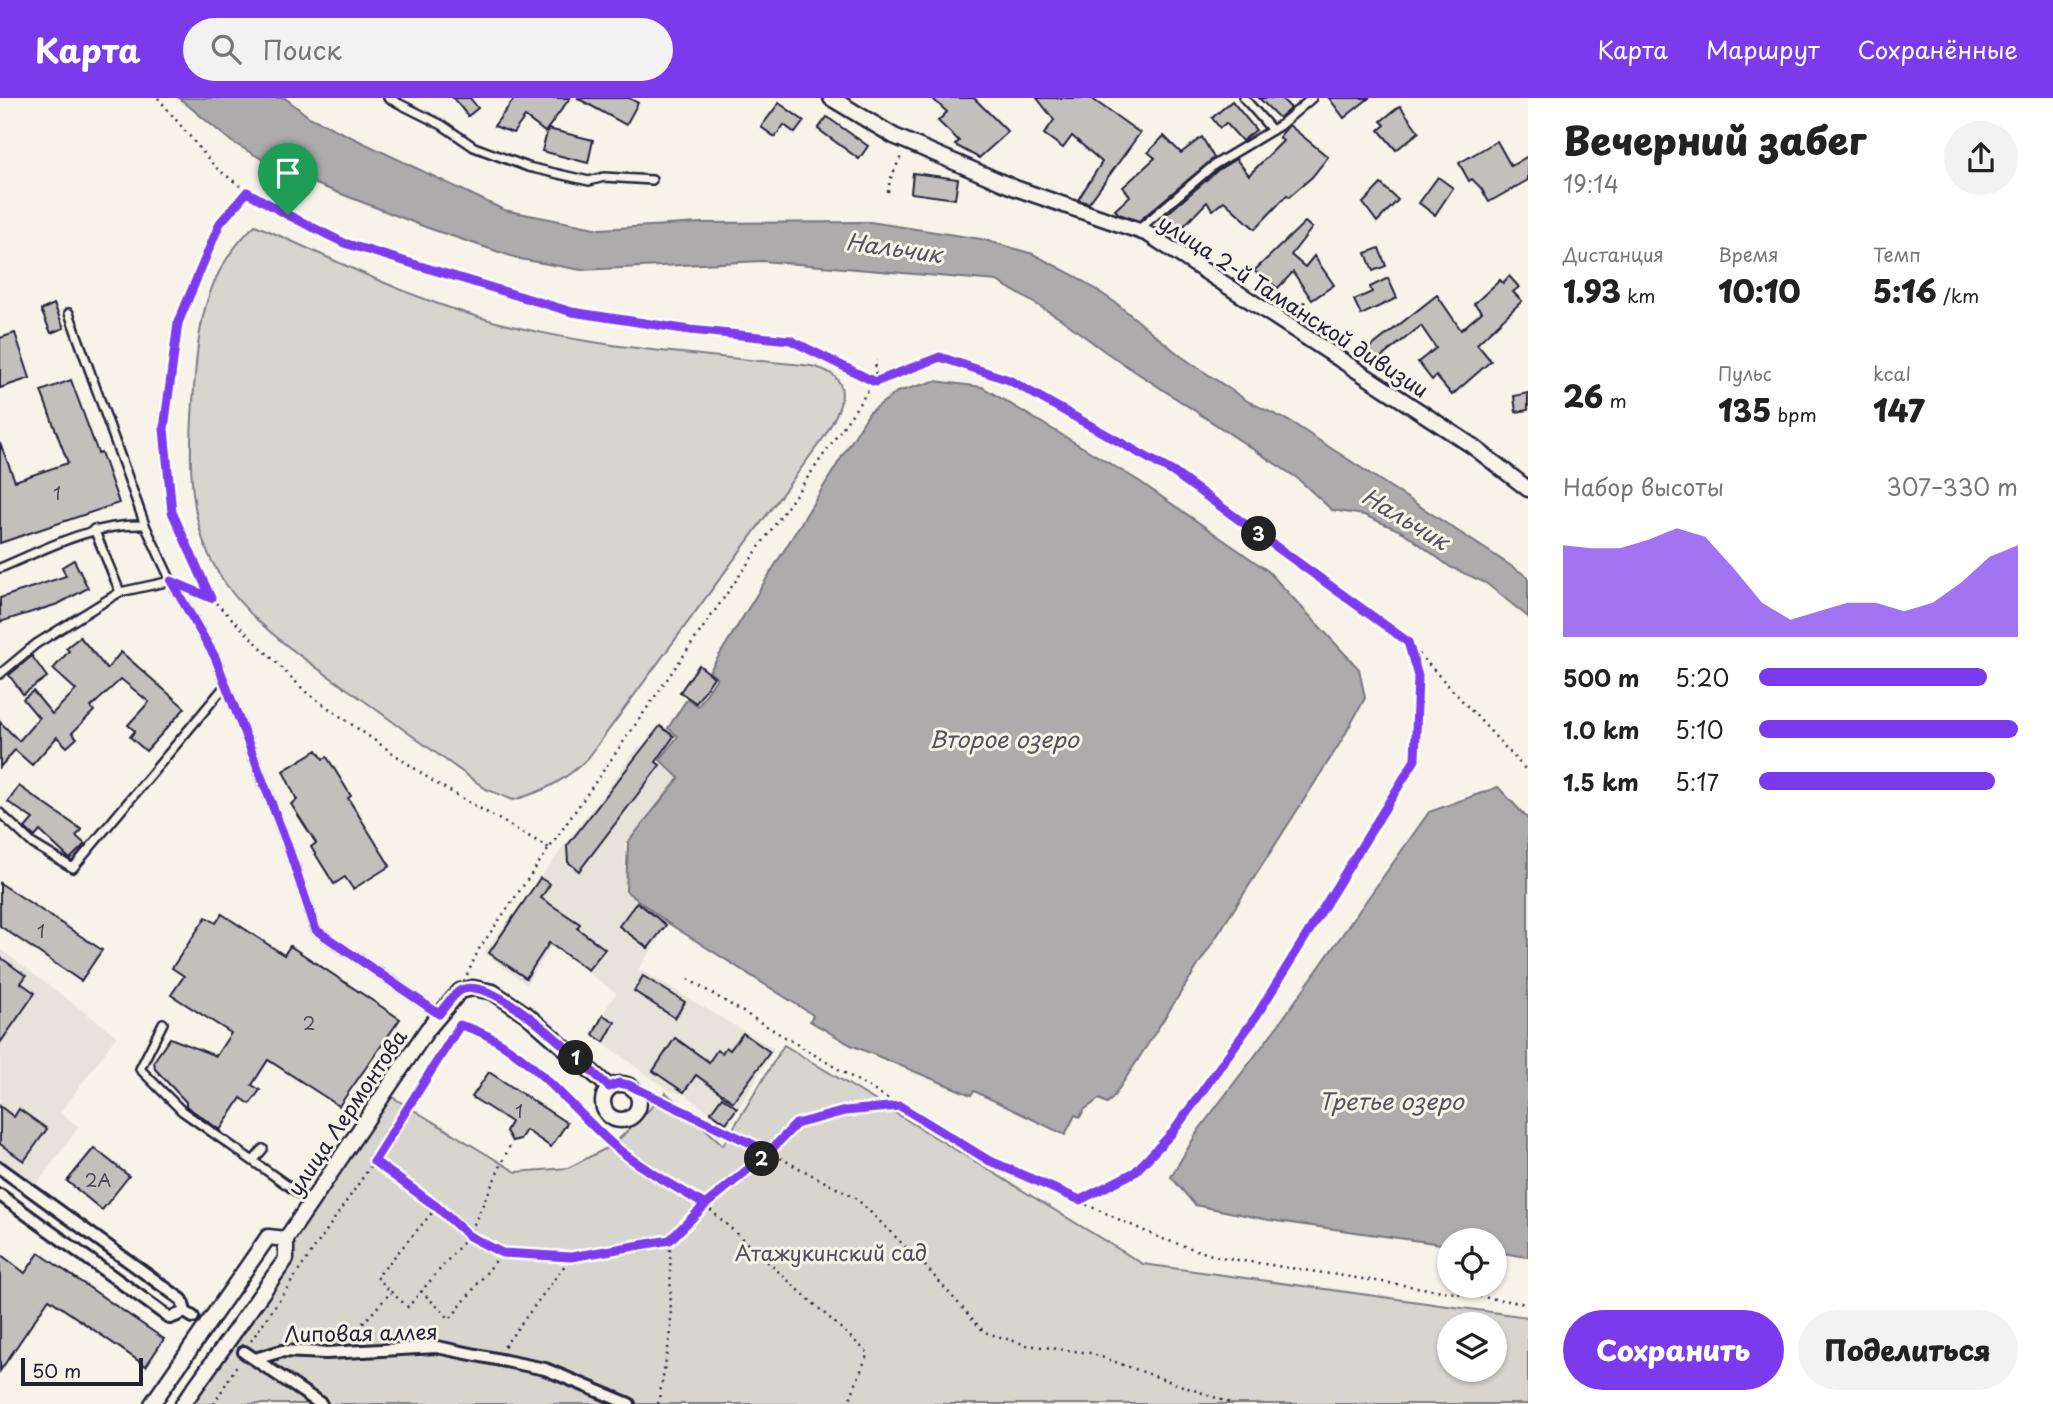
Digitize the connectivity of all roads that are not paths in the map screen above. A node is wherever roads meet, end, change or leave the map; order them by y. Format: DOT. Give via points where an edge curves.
graph roads {
  1 [pos="388,98"];
  2 [pos="831,98"];
  3 [pos="1244,98"];
  4 [pos="1312,98"];
  5 [pos="1272,130"];
  6 [pos="652,180"];
  7 [pos="1138,231"];
  8 [pos="69,313"];
  9 [pos="1528,489"];
  10 [pos="145,525"];
  11 [pos="94,528"];
  12 [pos="0,568"];
  13 [pos="171,581"];
  14 [pos="120,592"];
  15 [pos="0,674"];
  16 [pos="225,686"];
  17 [pos="0,813"];
  18 [pos="439,1014"];
  19 [pos="163,1023"];
  20 [pos="609,1087"];
  21 [pos="263,1149"];
  22 [pos="254,1160"];
  23 [pos="0,1168"];
  24 [pos="0,1195"];
  25 [pos="312,1202"];
  26 [pos="286,1239"];
  27 [pos="244,1352"];
  28 [pos="255,1359"];
  29 [pos="152,1404"];
  30 [pos="183,1404"];
  31 [pos="321,1404"];
  32 [pos="629,1404"];
  1 -- 6 [label="lane" via="474,147 528,167 589,181 604,177"];
  2 -- 7 [label="street, улица 2-й Таманской дивизии" via="907,142 1015,188"];
  3 -- 5 [label="lane"];
  4 -- 5 [label="lane"];
  5 -- 7 [label="lane" via="1175,195"];
  7 -- 9 [label="street, улица 2-й Таманской дивизии" via="1233,287 1289,329 1471,444"];
  8 -- 10 [label="lane"];
  10 -- 11 [label="lane"];
  10 -- 13 [label="lane"];
  11 -- 12 [label="lane"];
  11 -- 14 [label="lane"];
  13 -- 14 [label="lane"];
  13 -- 16 [label="lane" via="215,657"];
  14 -- 15 [label="lane" via="36,644"];
  16 -- 17 [label="lane" via="73,868 33,844"];
  16 -- 18 [label="lane" via="316,930"];
  18 -- 20 [label="street, улица Лермонтова" via="460,991 494,992"];
  18 -- 25 [label="street, улица Лермонтова"];
  19 -- 22 [label="lane" via="140,1069 182,1111"];
  20 -- 20 [label="street" via="603,1107 609,1116 629,1119 640,1102 637,1092 619,1083"];
  21 -- 22 [label="lane"];
  22 -- 25 [label="lane"];
  23 -- 24 [label="street" via="182,1300 189,1315 170,1318"];
  25 -- 26 [label="street, улица Лермонтова"];
  26 -- 29 [label="street" via="268,1237"];
  26 -- 30 [label="street, улица Лермонтова" via="286,1259"];
  27 -- 28 [label="street"];
  28 -- 31 [label="street"];
  28 -- 32 [label="street, Липовая аллея" via="282,1351 437,1347 545,1369"];
}
